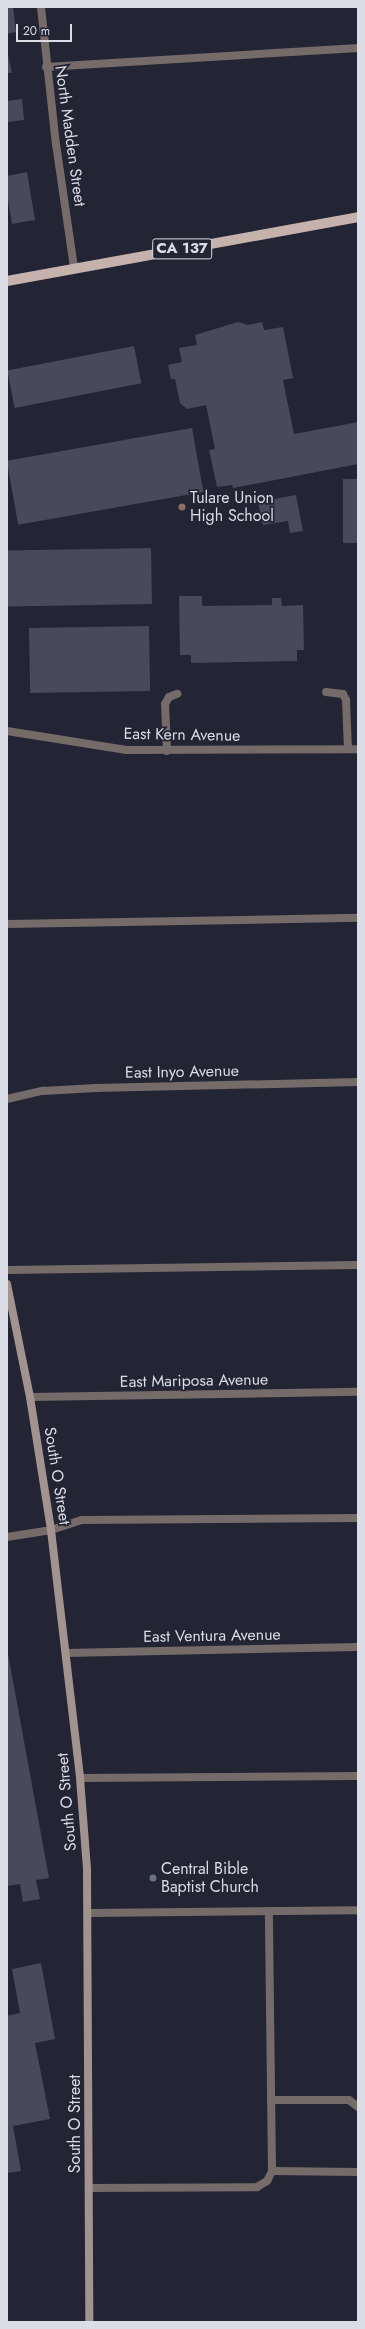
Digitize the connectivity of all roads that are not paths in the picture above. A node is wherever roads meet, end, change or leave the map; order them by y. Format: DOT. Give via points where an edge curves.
graph roads {
  1 [pos="41,7"];
  2 [pos="358,48"];
  3 [pos="46,68"];
  4 [pos="358,217"];
  5 [pos="74,268"];
  6 [pos="7,281"];
  7 [pos="326,692"];
  8 [pos="177,694"];
  9 [pos="7,731"];
  10 [pos="348,749"];
  11 [pos="358,749"];
  12 [pos="167,751"];
  13 [pos="358,918"];
  14 [pos="7,924"];
  15 [pos="358,1082"];
  16 [pos="7,1099"];
  17 [pos="358,1265"];
  18 [pos="7,1270"];
  19 [pos="7,1284"];
  20 [pos="358,1392"];
  21 [pos="30,1397"];
  22 [pos="358,1518"];
  23 [pos="51,1530"];
  24 [pos="7,1537"];
  25 [pos="358,1647"];
  26 [pos="66,1653"];
  27 [pos="358,1776"];
  28 [pos="80,1778"];
  29 [pos="358,1910"];
  30 [pos="269,1911"];
  31 [pos="89,1913"];
  32 [pos="271,2100"];
  33 [pos="358,2107"];
  34 [pos="272,2171"];
  35 [pos="358,2172"];
  36 [pos="89,2188"];
  37 [pos="89,2322"];
  1 -- 3 [label="street, North Madden Street"];
  2 -- 3 [label="street"];
  3 -- 5 [label="street, North Madden Street"];
  4 -- 5 [label="main road, CA 137"];
  5 -- 6 [label="main road, CA 137"];
  7 -- 10 [label="street" via="344,694"];
  8 -- 12 [label="street" via="169,697 165,704"];
  9 -- 12 [label="street, East Kern Avenue" via="96,746"];
  10 -- 11 [label="street, East Kern Avenue"];
  10 -- 12 [label="street, East Kern Avenue"];
  13 -- 14 [label="street"];
  15 -- 16 [label="street, East Inyo Avenue" via="96,1088 43,1091"];
  17 -- 18 [label="street"];
  19 -- 21 [label="main road, South O Street"];
  20 -- 21 [label="street, East Mariposa Avenue"];
  21 -- 23 [label="main road, South O Street"];
  22 -- 23 [label="street" via="82,1520"];
  23 -- 24 [label="street"];
  23 -- 26 [label="main road, South O Street"];
  25 -- 26 [label="street, East Ventura Avenue"];
  26 -- 28 [label="main road, South O Street"];
  27 -- 28 [label="street"];
  28 -- 31 [label="main road, South O Street"];
  29 -- 30 [label="street"];
  30 -- 31 [label="street"];
  30 -- 32 [label="street"];
  31 -- 36 [label="main road, South O Street"];
  32 -- 33 [label="street" via="349,2100"];
  32 -- 34 [label="street"];
  34 -- 35 [label="street"];
  34 -- 36 [label="street" via="267,2181 257,2187"];
  36 -- 37 [label="main road, South O Street"];
}
